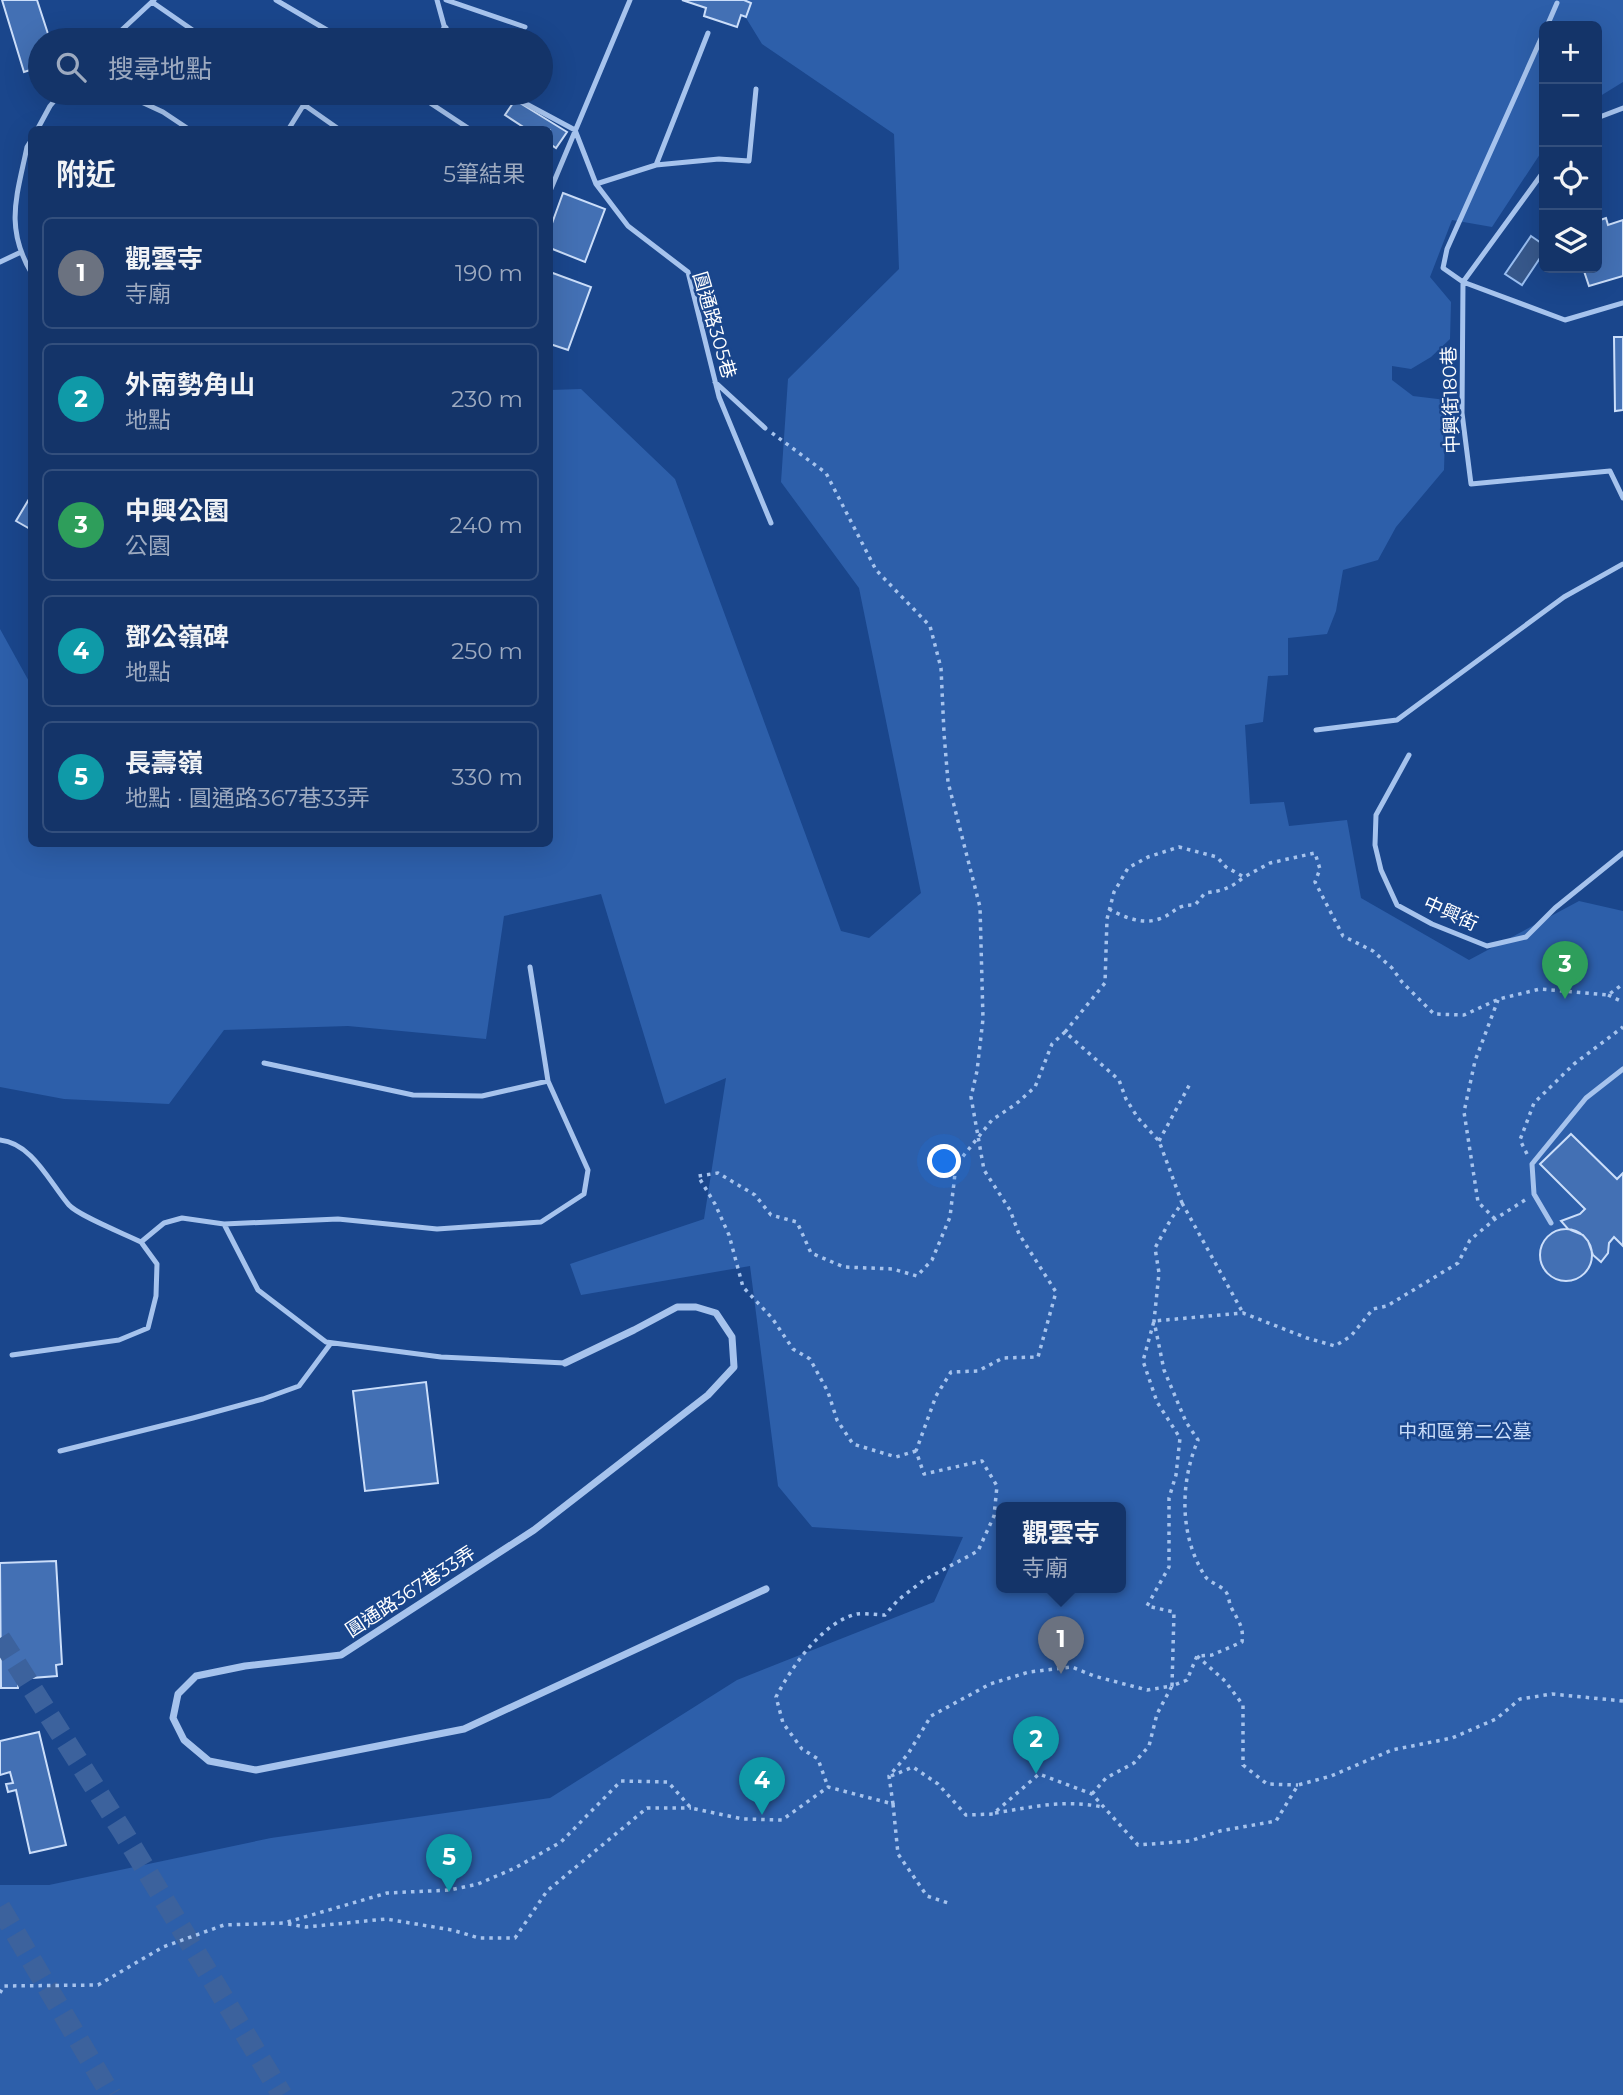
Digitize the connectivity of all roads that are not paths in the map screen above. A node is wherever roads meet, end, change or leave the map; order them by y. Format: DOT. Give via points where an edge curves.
graph roads {
  1 [pos="276,0"];
  2 [pos="438,0"];
  3 [pos="446,0"];
  4 [pos="630,0"];
  5 [pos="153,1"];
  6 [pos="1557,3"];
  7 [pos="1549,21"];
  8 [pos="525,27"];
  9 [pos="124,28"];
  10 [pos="190,28"];
  11 [pos="324,28"];
  12 [pos="445,28"];
  13 [pos="708,33"];
  14 [pos="1539,43"];
  15 [pos="756,89"];
  16 [pos="51,105"];
  17 [pos="148,105"];
  18 [pos="302,105"];
  19 [pos="304,105"];
  20 [pos="433,105"];
  21 [pos="528,105"];
  22 [pos="1623,108"];
  23 [pos="1602,116"];
  24 [pos="39,126"];
  25 [pos="184,126"];
  26 [pos="290,126"];
  27 [pos="334,126"];
  28 [pos="465,126"];
  29 [pos="575,130"];
  30 [pos="28,145"];
  31 [pos="656,165"];
  32 [pos="1539,178"];
  33 [pos="553,184"];
  34 [pos="596,184"];
  35 [pos="19,253"];
  36 [pos="0,262"];
  37 [pos="28,268"];
  38 [pos="1463,282"];
  39 [pos="1623,303"];
  40 [pos="715,382"];
  41 [pos="765,428"];
  42 [pos="1623,498"];
  43 [pos="771,523"];
  44 [pos="1623,564"];
  45 [pos="1316,730"];
  46 [pos="1409,755"];
  47 [pos="1623,853"];
  48 [pos="530,967"];
  49 [pos="264,1063"];
  50 [pos="1623,1069"];
  51 [pos="548,1081"];
  52 [pos="0,1140"];
  53 [pos="1551,1223"];
  54 [pos="223,1224"];
  55 [pos="141,1242"];
  56 [pos="331,1343"];
  57 [pos="12,1355"];
  58 [pos="565,1363"];
  59 [pos="60,1451"];
  60 [pos="766,1589"];
  1 -- 11 [label="lane"];
  2 -- 12 [label="lane"];
  3 -- 8 [label="lane"];
  4 -- 29 [label="lane"];
  5 -- 9 [label="lane"];
  5 -- 10 [label="lane"];
  6 -- 7 [label="lane"];
  13 -- 31 [label="lane"];
  14 -- 38 [label="lane" via="1447,249 1443,268"];
  15 -- 31 [label="lane" via="749,161"];
  16 -- 24 [label="lane"];
  17 -- 25 [label="lane"];
  18 -- 26 [label="lane"];
  19 -- 27 [label="lane"];
  20 -- 28 [label="lane"];
  21 -- 29 [label="lane"];
  22 -- 23 [label="lane"];
  29 -- 33 [label="lane"];
  29 -- 34 [label="lane, 圓通路305巷"];
  30 -- 35 [label="lane" via="13,214"];
  31 -- 34 [label="lane"];
  32 -- 38 [label="lane"];
  34 -- 40 [label="lane, 圓通路305巷" via="628,226 688,272"];
  35 -- 36 [label="lane"];
  35 -- 37 [label="lane"];
  38 -- 39 [label="lane" via="1565,320"];
  38 -- 42 [label="lane, 中興街180巷" via="1462,413 1471,484 1610,471"];
  40 -- 41 [label="lane"];
  40 -- 43 [label="lane, 圓通路305巷"];
  44 -- 45 [label="lane" via="1564,597 1397,720"];
  46 -- 47 [label="lane, 中興街" via="1376,815 1375,845 1397,905 1432,924 1487,947 1526,937"];
  48 -- 51 [label="lane"];
  49 -- 51 [label="lane" via="413,1095 482,1096"];
  50 -- 53 [label="lane" via="1586,1098 1532,1164 1534,1194"];
  51 -- 54 [label="lane" via="588,1170 584,1194 541,1222 437,1229 338,1219"];
  52 -- 55 [label="lane" via="36,1159 71,1208"];
  54 -- 55 [label="lane" via="183,1218 164,1223"];
  54 -- 56 [label="lane, 圓通路367巷33弄" via="258,1290"];
  55 -- 57 [label="lane" via="157,1264 148,1328 118,1340"];
  56 -- 58 [label="lane, 圓通路367巷33弄" via="441,1357"];
  56 -- 59 [label="lane" via="299,1386"];
  58 -- 60 [label="street, 圓通路367巷33弄" via="677,1307 696,1307 716,1313 732,1337 734,1367 708,1395 534,1530 341,1655 196,1676 178,1694 173,1718 184,1740 209,1761 256,1770 464,1729"];
}
